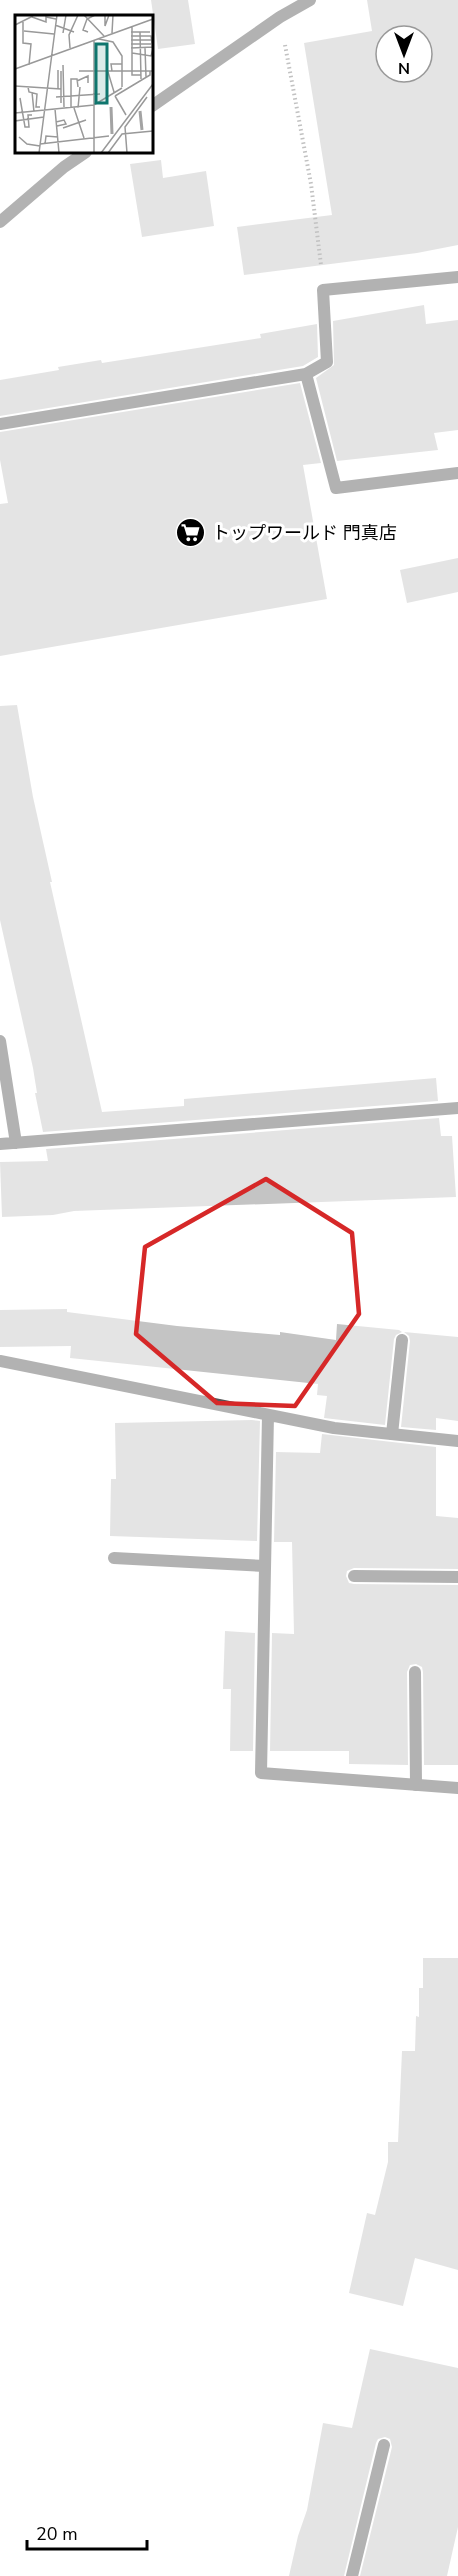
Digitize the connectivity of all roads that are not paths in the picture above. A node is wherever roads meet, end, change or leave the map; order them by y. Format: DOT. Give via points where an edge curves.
graph roads {
  1 [pos="310,0"];
  2 [pos="153,105"];
  3 [pos="85,153"];
  4 [pos="0,222"];
  5 [pos="458,277"];
  6 [pos="306,374"];
  7 [pos="0,424"];
  8 [pos="458,473"];
  9 [pos="0,1041"];
  10 [pos="458,1108"];
  11 [pos="16,1143"];
  12 [pos="0,1144"];
  13 [pos="402,1340"];
  14 [pos="0,1361"];
  15 [pos="267,1415"];
  16 [pos="392,1434"];
  17 [pos="458,1441"];
  18 [pos="114,1558"];
  19 [pos="265,1566"];
  20 [pos="354,1576"];
  21 [pos="458,1577"];
  22 [pos="415,1672"];
  23 [pos="416,1785"];
  24 [pos="458,1788"];
  25 [pos="384,2445"];
  26 [pos="352,2576"];
  1 -- 2 [label="street"];
  3 -- 4 [label="street"];
  5 -- 6 [label="street" via="323,290 327,362"];
  6 -- 7 [label="street"];
  6 -- 8 [label="street" via="336,488"];
  9 -- 11 [label="street"];
  10 -- 11 [label="street"];
  11 -- 12 [label="street"];
  13 -- 16 [label="street"];
  14 -- 15 [label="street"];
  15 -- 16 [label="street"];
  15 -- 19 [label="street"];
  16 -- 17 [label="street"];
  18 -- 19 [label="street"];
  19 -- 23 [label="street" via="261,1773"];
  20 -- 21 [label="street"];
  22 -- 23 [label="street"];
  23 -- 24 [label="street"];
  25 -- 26 [label="street"];
}
